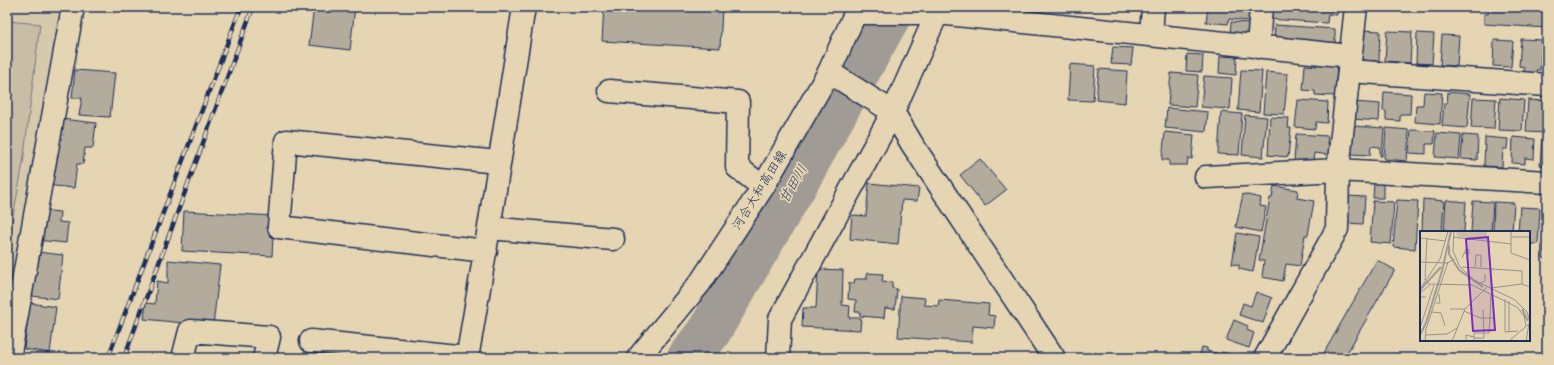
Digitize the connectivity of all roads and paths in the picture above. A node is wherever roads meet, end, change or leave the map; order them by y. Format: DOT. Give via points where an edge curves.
graph roads {
  1 [pos="73,7"];
  2 [pos="524,7"];
  3 [pos="1153,7"];
  4 [pos="1262,7"];
  5 [pos="1356,7"];
  6 [pos="856,9"];
  7 [pos="933,11"];
  8 [pos="1150,35"];
  9 [pos="1258,47"];
  10 [pos="1350,64"];
  11 [pos="835,76"];
  12 [pos="1547,84"];
  13 [pos="609,91"];
  14 [pos="893,112"];
  15 [pos="498,162"];
  16 [pos="1338,170"];
  17 [pos="1206,178"];
  18 [pos="1547,182"];
  19 [pos="763,186"];
  20 [pos="489,228"];
  21 [pos="613,238"];
  22 [pos="486,251"];
  23 [pos="311,341"];
  24 [pos="10,358"];
  25 [pos="182,358"];
  26 [pos="264,358"];
  27 [pos="467,358"];
  28 [pos="638,358"];
  29 [pos="778,358"];
  30 [pos="1054,358"];
  31 [pos="1265,358"];
  1 -- 24 [label="street"];
  2 -- 15 [label="street"];
  3 -- 8 [label="street"];
  4 -- 9 [label="street"];
  5 -- 10 [label="street"];
  6 -- 7 [label="street" via="880,13"];
  6 -- 11 [label="street, 河合大和高田線"];
  7 -- 8 [label="street"];
  7 -- 14 [label="street"];
  8 -- 9 [label="street"];
  9 -- 10 [label="street"];
  10 -- 12 [label="street"];
  10 -- 16 [label="street"];
  11 -- 14 [label="street"];
  11 -- 19 [label="street, 河合大和高田線"];
  13 -- 19 [label="street" via="738,102 737,167"];
  14 -- 29 [label="street" via="780,319"];
  14 -- 30 [label="street"];
  15 -- 20 [label="street"];
  15 -- 22 [label="street" via="286,141 279,227"];
  16 -- 17 [label="street"];
  16 -- 18 [label="street"];
  16 -- 31 [label="street" via="1337,229"];
  19 -- 28 [label="street, 河合大和高田線" via="700,283"];
  20 -- 21 [label="street"];
  20 -- 22 [label="street"];
  22 -- 27 [label="street"];
  23 -- 27 [label="street"];
  25 -- 26 [label="street" via="190,331 269,337"];
}
